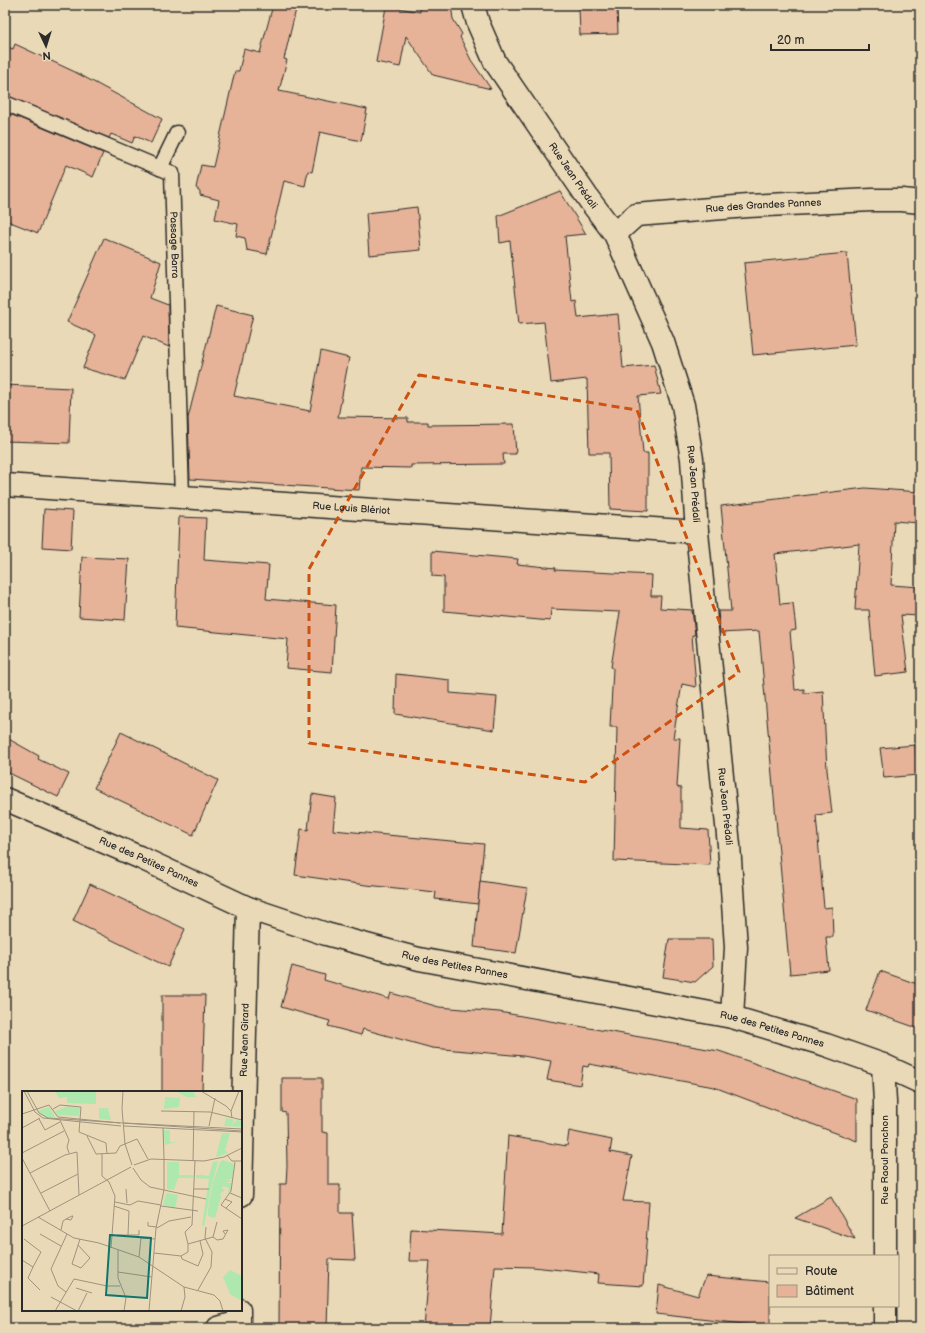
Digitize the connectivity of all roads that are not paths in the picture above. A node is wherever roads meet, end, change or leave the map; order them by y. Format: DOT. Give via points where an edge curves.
graph roads {
  1 [pos="473,5"];
  2 [pos="5,103"];
  3 [pos="177,134"];
  4 [pos="160,168"];
  5 [pos="920,202"];
  6 [pos="615,234"];
  7 [pos="5,485"];
  8 [pos="182,497"];
  9 [pos="697,532"];
  10 [pos="5,800"];
  11 [pos="248,908"];
  12 [pos="732,1017"];
  13 [pos="883,1065"];
  14 [pos="920,1082"];
  15 [pos="242,1154"];
  16 [pos="885,1255"];
  17 [pos="885,1307"];
  18 [pos="239,1320"];
  19 [pos="218,1328"];
  20 [pos="885,1328"];
  1 -- 6 [label="street, Rue Jean Prédali" via="495,62"];
  2 -- 4 [label="lane, Passage Barra"];
  3 -- 4 [label="lane"];
  4 -- 8 [label="lane, Passage Barra" via="172,173"];
  5 -- 6 [label="street, Rue des Grandes Pannes" via="872,200 670,211 636,215"];
  6 -- 9 [label="street, Rue Jean Prédali" via="663,342 682,405 692,459"];
  7 -- 8 [label="street, Rue Louis Blériot"];
  8 -- 9 [label="street, Rue Louis Blériot"];
  9 -- 12 [label="street, Rue Jean Prédali" via="729,846 736,947"];
  10 -- 11 [label="street, Rue des Petites Pannes" via="139,857"];
  11 -- 12 [label="street, Rue des Petites Pannes" via="326,934 418,959"];
  11 -- 15 [label="street, Rue Jean Girard"];
  12 -- 13 [label="street, Rue des Petites Pannes"];
  13 -- 14 [label="street, Rue des Petites Pannes"];
  13 -- 16 [label="street, Rue Raoul Ponchon" via="886,1102"];
  17 -- 20 [label="street"];
  18 -- 19 [label="street"];
}
